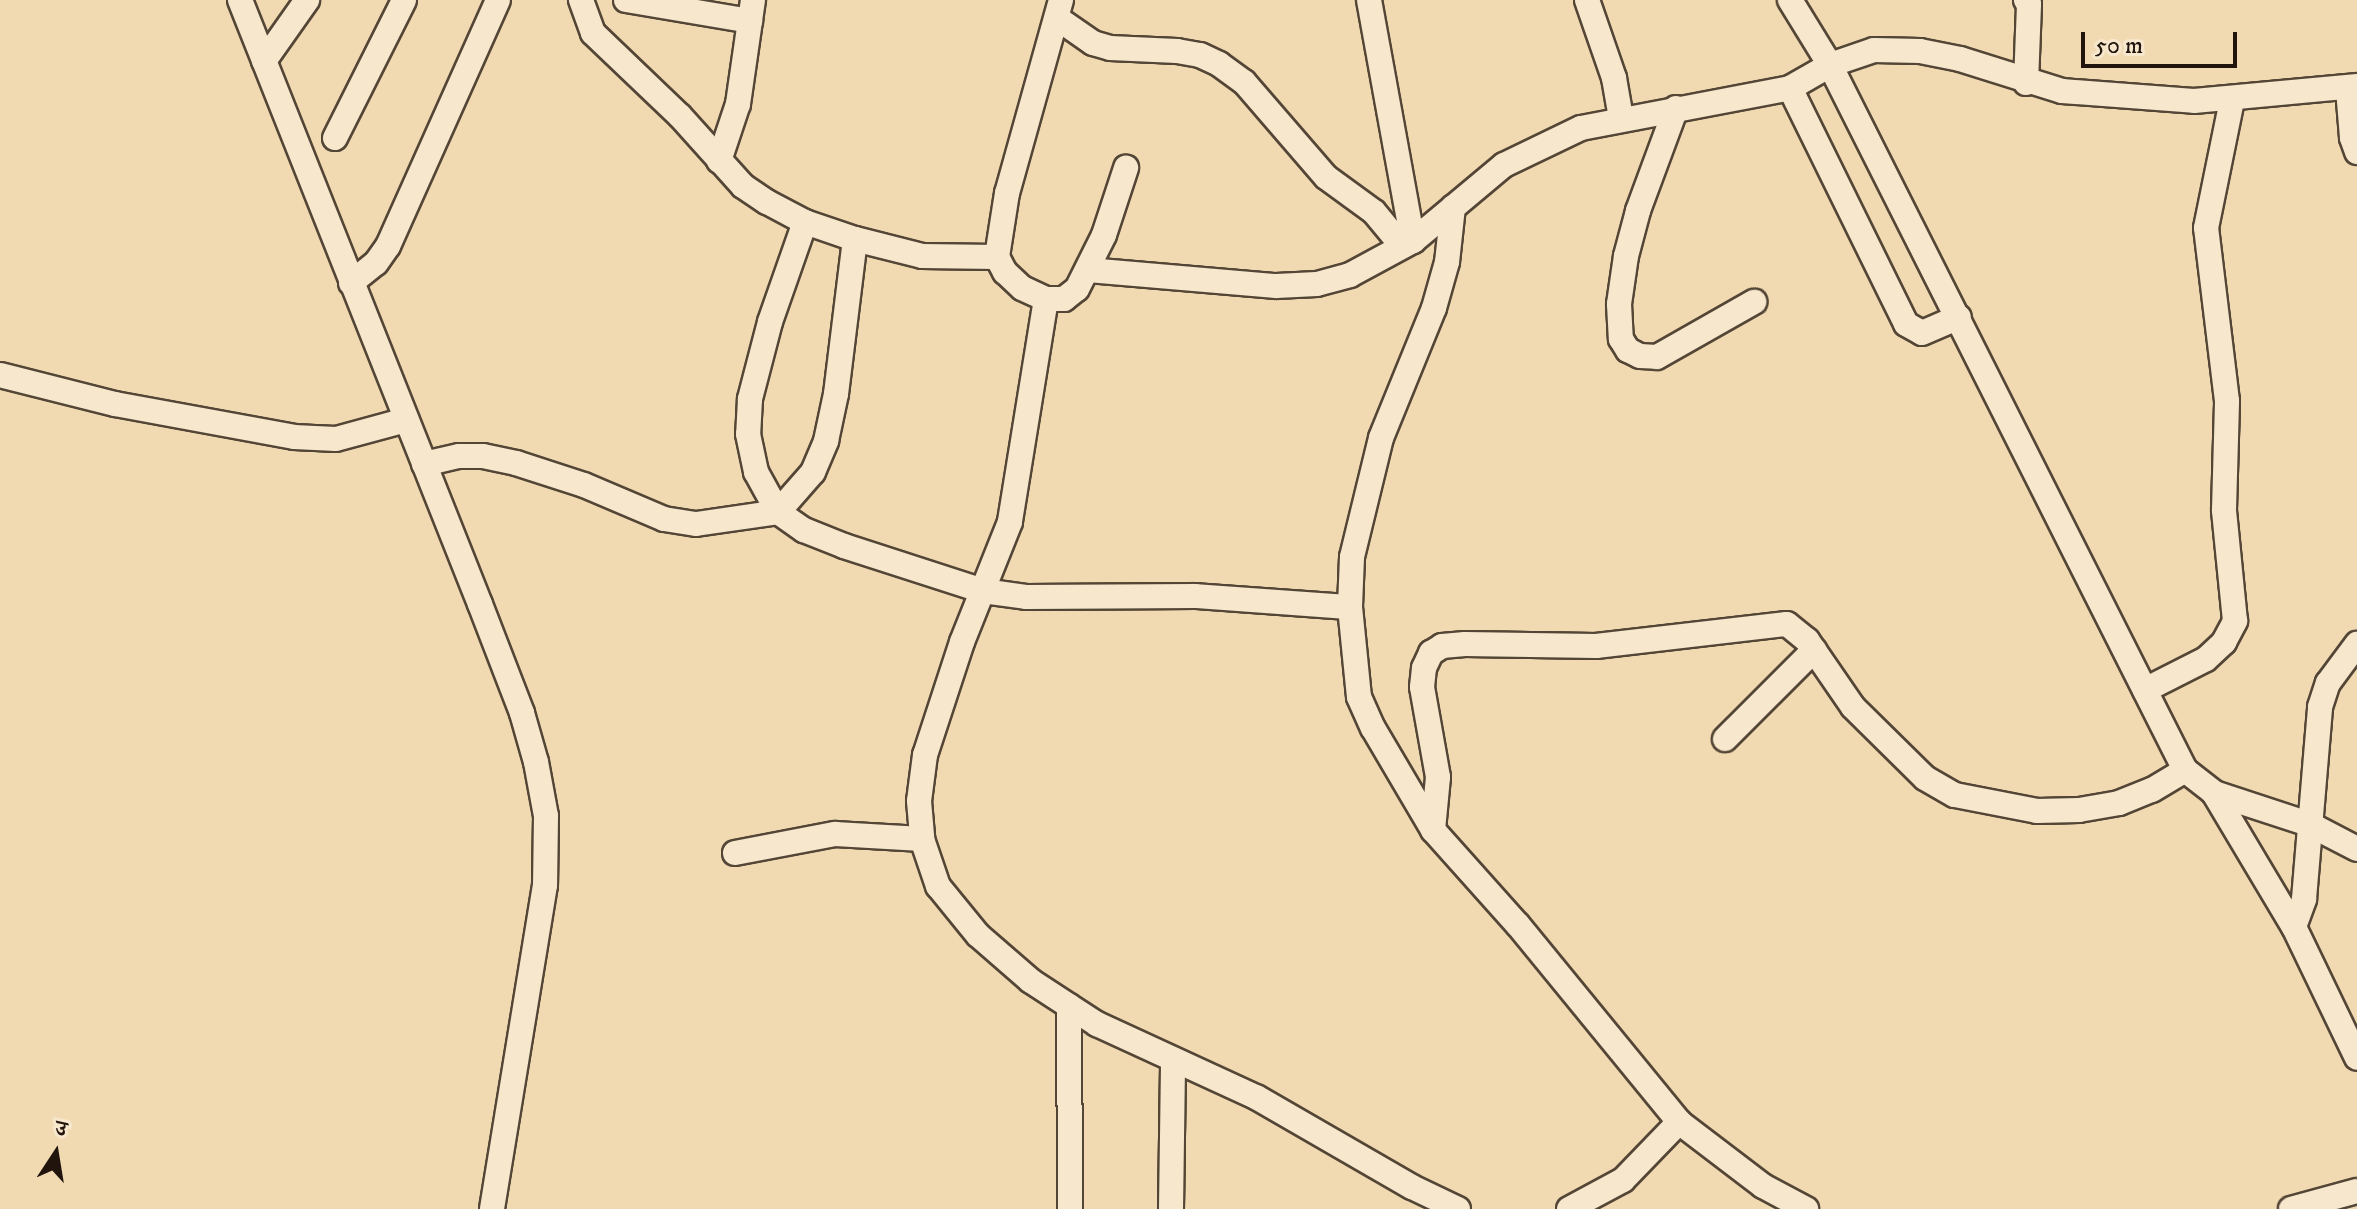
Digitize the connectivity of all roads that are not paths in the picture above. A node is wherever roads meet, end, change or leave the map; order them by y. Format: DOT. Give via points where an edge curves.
graph roads {
  1 [pos="240,0"];
  2 [pos="307,0"];
  3 [pos="404,0"];
  4 [pos="498,0"];
  5 [pos="581,0"];
  6 [pos="626,0"];
  7 [pos="1369,0"];
  8 [pos="1587,0"];
  9 [pos="2026,0"];
  10 [pos="1799,2"];
  11 [pos="1059,9"];
  12 [pos="751,11"];
  13 [pos="264,61"];
  14 [pos="1830,65"];
  15 [pos="2026,83"];
  16 [pos="1790,88"];
  17 [pos="2352,88"];
  18 [pos="2232,100"];
  19 [pos="1676,108"];
  20 [pos="1621,118"];
  21 [pos="335,138"];
  22 [pos="2357,152"];
  23 [pos="719,161"];
  24 [pos="1126,168"];
  25 [pos="1453,207"];
  26 [pos="805,222"];
  27 [pos="855,239"];
  28 [pos="1407,243"];
  29 [pos="997,257"];
  30 [pos="1088,270"];
  31 [pos="351,283"];
  32 [pos="1046,299"];
  33 [pos="1754,302"];
  34 [pos="1959,317"];
  35 [pos="0,375"];
  36 [pos="406,420"];
  37 [pos="424,464"];
  38 [pos="778,512"];
  39 [pos="983,591"];
  40 [pos="1350,607"];
  41 [pos="2357,644"];
  42 [pos="1814,650"];
  43 [pos="2145,690"];
  44 [pos="1725,739"];
  45 [pos="2185,770"];
  46 [pos="2214,793"];
  47 [pos="2309,824"];
  48 [pos="1433,830"];
  49 [pos="922,839"];
  50 [pos="2357,849"];
  51 [pos="735,853"];
  52 [pos="2294,927"];
  53 [pos="1069,1006"];
  54 [pos="2357,1058"];
  55 [pos="1173,1062"];
  56 [pos="1679,1122"];
  57 [pos="2357,1191"];
  58 [pos="492,1209"];
  59 [pos="1070,1209"];
  60 [pos="1171,1209"];
  61 [pos="1458,1209"];
  62 [pos="1569,1209"];
  63 [pos="1806,1209"];
  64 [pos="2291,1209"];
  1 -- 13 [label="street"];
  2 -- 13 [label="street"];
  3 -- 21 [label="street"];
  4 -- 31 [label="street" via="388,246"];
  5 -- 23 [label="street" via="593,33"];
  6 -- 12 [label="street"];
  7 -- 28 [label="street"];
  8 -- 20 [label="street" via="1614,78"];
  9 -- 15 [label="street"];
  10 -- 14 [label="street"];
  11 -- 28 [label="street" via="1093,43 1177,51 1219,64 1244,82 1315,165"];
  11 -- 29 [label="street" via="1013,169"];
  12 -- 23 [label="street" via="733,125"];
  13 -- 31 [label="street"];
  14 -- 15 [label="street" via="1874,50 1920,51"];
  14 -- 16 [label="street"];
  14 -- 34 [label="street"];
  15 -- 18 [label="street" via="2062,91"];
  16 -- 19 [label="street"];
  16 -- 34 [label="street" via="1906,324 1922,333"];
  17 -- 18 [label="street"];
  17 -- 22 [label="street"];
  18 -- 43 [label="street" via="2206,228 2227,401 2224,510 2235,621 2206,659"];
  19 -- 20 [label="street"];
  19 -- 33 [label="street" via="1626,256 1619,304 1621,339 1628,350 1657,357"];
  20 -- 25 [label="street" via="1581,128 1534,149 1484,179"];
  23 -- 26 [label="street" via="743,186"];
  24 -- 30 [label="street"];
  25 -- 28 [label="street"];
  25 -- 40 [label="street" via="1447,262 1434,308 1381,438 1352,557"];
  26 -- 27 [label="street"];
  26 -- 38 [label="street" via="750,399 748,434 756,472"];
  27 -- 29 [label="street" via="922,256"];
  27 -- 38 [label="street" via="826,441 813,472"];
  28 -- 30 [label="street" via="1350,275 1317,284 1276,286"];
  29 -- 32 [label="street" via="1022,288"];
  30 -- 32 [label="street" via="1064,299"];
  31 -- 36 [label="street"];
  32 -- 39 [label="street" via="1010,522"];
  34 -- 43 [label="street"];
  35 -- 36 [label="street" via="115,404 294,437 336,439"];
  36 -- 37 [label="street"];
  37 -- 38 [label="street" via="459,456 516,463 664,519 696,524"];
  37 -- 58 [label="street" via="522,713 546,816 545,885"];
  38 -- 39 [label="street" via="804,530 844,546"];
  39 -- 40 [label="street" via="1026,597 1195,596"];
  39 -- 49 [label="street" via="925,755 919,801"];
  40 -- 48 [label="street" via="1359,697"];
  41 -- 47 [label="street" via="2328,683 2320,707"];
  42 -- 44 [label="street"];
  42 -- 45 [label="street" via="1853,707 1925,778 1955,795 2037,811 2079,810 2119,803"];
  42 -- 48 [label="street" via="1798,630 1772,623 1596,646 1442,646 1431,653 1422,687 1437,761"];
  43 -- 45 [label="street"];
  45 -- 46 [label="street"];
  46 -- 47 [label="street"];
  46 -- 52 [label="street"];
  47 -- 50 [label="street"];
  47 -- 52 [label="street" via="2304,899"];
  48 -- 56 [label="street"];
  49 -- 51 [label="street" via="835,834"];
  49 -- 53 [label="street" via="938,886 978,935"];
  52 -- 54 [label="street"];
  53 -- 55 [label="street"];
  53 -- 59 [label="street"];
  55 -- 60 [label="street"];
  55 -- 61 [label="street" via="1256,1097"];
  56 -- 62 [label="street" via="1615,1185"];
  56 -- 63 [label="street" via="1763,1186"];
  57 -- 64 [label="street"];
}
